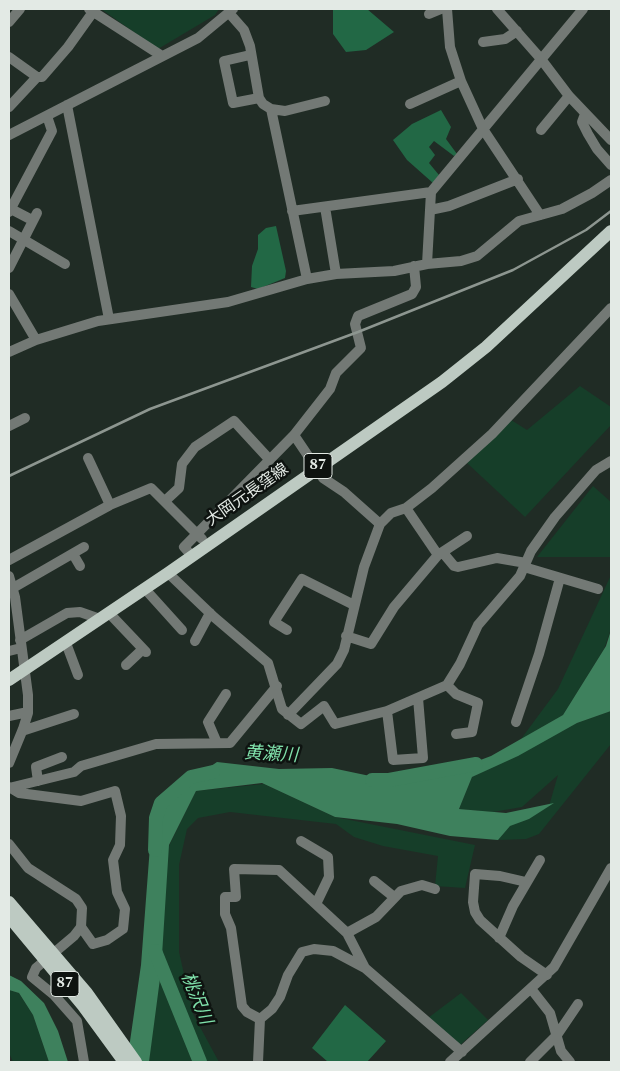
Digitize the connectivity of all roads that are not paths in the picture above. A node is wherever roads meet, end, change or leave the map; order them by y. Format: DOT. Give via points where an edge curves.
graph roads {
  1 [pos="20,9"];
  2 [pos="441,9"];
  3 [pos="447,9"];
  4 [pos="497,9"];
  5 [pos="583,9"];
  6 [pos="91,10"];
  7 [pos="231,11"];
  8 [pos="429,14"];
  9 [pos="9,22"];
  10 [pos="517,31"];
  11 [pos="483,42"];
  12 [pos="250,55"];
  13 [pos="162,56"];
  14 [pos="9,57"];
  15 [pos="541,59"];
  16 [pos="37,77"];
  17 [pos="461,81"];
  18 [pos="569,96"];
  19 [pos="259,98"];
  20 [pos="325,101"];
  21 [pos="410,104"];
  22 [pos="66,105"];
  23 [pos="9,107"];
  24 [pos="271,109"];
  25 [pos="585,114"];
  26 [pos="47,116"];
  27 [pos="483,129"];
  28 [pos="541,130"];
  29 [pos="9,135"];
  30 [pos="611,140"];
  31 [pos="611,165"];
  32 [pos="518,180"];
  33 [pos="611,180"];
  34 [pos="431,192"];
  35 [pos="325,206"];
  36 [pos="10,210"];
  37 [pos="430,210"];
  38 [pos="292,211"];
  39 [pos="540,215"];
  40 [pos="9,231"];
  41 [pos="611,231"];
  42 [pos="23,239"];
  43 [pos="65,264"];
  44 [pos="427,264"];
  45 [pos="414,266"];
  46 [pos="9,268"];
  47 [pos="336,274"];
  48 [pos="307,279"];
  49 [pos="9,294"];
  50 [pos="611,308"];
  51 [pos="109,319"];
  52 [pos="36,340"];
  53 [pos="9,352"];
  54 [pos="26,418"];
  55 [pos="9,426"];
  56 [pos="294,435"];
  57 [pos="88,458"];
  58 [pos="269,459"];
  59 [pos="611,461"];
  60 [pos="317,467"];
  61 [pos="166,501"];
  62 [pos="110,505"];
  63 [pos="406,508"];
  64 [pos="380,524"];
  65 [pos="467,536"];
  66 [pos="202,540"];
  67 [pos="84,547"];
  68 [pos="73,554"];
  69 [pos="441,554"];
  70 [pos="9,560"];
  71 [pos="525,565"];
  72 [pos="80,566"];
  73 [pos="168,573"];
  74 [pos="9,576"];
  75 [pos="560,578"];
  76 [pos="13,588"];
  77 [pos="145,589"];
  78 [pos="598,589"];
  79 [pos="354,605"];
  80 [pos="210,613"];
  81 [pos="105,616"];
  82 [pos="182,630"];
  83 [pos="287,630"];
  84 [pos="346,636"];
  85 [pos="195,641"];
  86 [pos="66,643"];
  87 [pos="21,644"];
  88 [pos="9,651"];
  89 [pos="126,665"];
  90 [pos="25,670"];
  91 [pos="78,674"];
  92 [pos="9,680"];
  93 [pos="446,685"];
  94 [pos="277,686"];
  95 [pos="226,694"];
  96 [pos="418,698"];
  97 [pos="28,712"];
  98 [pos="387,712"];
  99 [pos="74,714"];
  100 [pos="288,715"];
  101 [pos="9,716"];
  102 [pos="516,722"];
  103 [pos="22,731"];
  104 [pos="456,734"];
  105 [pos="217,743"];
  106 [pos="62,757"];
  107 [pos="9,763"];
  108 [pos="38,781"];
  109 [pos="9,787"];
  110 [pos="301,841"];
  111 [pos="9,844"];
  112 [pos="540,860"];
  113 [pos="611,868"];
  114 [pos="374,881"];
  115 [pos="526,882"];
  116 [pos="435,889"];
  117 [pos="394,897"];
  118 [pos="9,902"];
  119 [pos="316,904"];
  120 [pos="9,917"];
  121 [pos="81,928"];
  122 [pos="347,933"];
  123 [pos="500,938"];
  124 [pos="50,958"];
  125 [pos="365,968"];
  126 [pos="547,975"];
  127 [pos="532,990"];
  128 [pos="578,1004"];
  129 [pos="260,1019"];
  130 [pos="557,1035"];
  131 [pos="462,1052"];
  132 [pos="121,1058"];
  133 [pos="84,1062"];
  134 [pos="136,1062"];
  135 [pos="258,1062"];
  136 [pos="450,1062"];
  137 [pos="530,1062"];
  138 [pos="570,1062"];
  1 -- 9 [label="street"];
  2 -- 8 [label="street"];
  3 -- 17 [label="street" via="450,47"];
  4 -- 10 [label="street"];
  5 -- 15 [label="street"];
  6 -- 13 [label="street"];
  6 -- 16 [label="street" via="68,47 42,76"];
  7 -- 12 [label="street" via="244,30"];
  7 -- 13 [label="street" via="198,38"];
  10 -- 11 [label="street" via="505,39"];
  10 -- 15 [label="street"];
  12 -- 19 [label="street"];
  12 -- 19 [label="street" via="224,61 233,103"];
  13 -- 22 [label="street"];
  14 -- 16 [label="street"];
  15 -- 18 [label="street"];
  15 -- 27 [label="street"];
  16 -- 23 [label="street"];
  17 -- 21 [label="street"];
  17 -- 27 [label="street"];
  18 -- 25 [label="street"];
  18 -- 28 [label="street"];
  19 -- 24 [label="street"];
  20 -- 24 [label="street" via="285,111"];
  22 -- 26 [label="street"];
  22 -- 51 [label="street"];
  24 -- 38 [label="street"];
  25 -- 30 [label="street"];
  25 -- 31 [label="street" via="582,122 588,134"];
  26 -- 29 [label="street"];
  26 -- 36 [label="street" via="52,131"];
  27 -- 32 [label="street"];
  27 -- 34 [label="street"];
  32 -- 37 [label="street"];
  32 -- 39 [label="street"];
  33 -- 39 [label="street" via="562,209"];
  34 -- 35 [label="street"];
  34 -- 37 [label="street"];
  35 -- 38 [label="street"];
  35 -- 47 [label="street"];
  36 -- 42 [label="street" via="34,217"];
  37 -- 44 [label="street"];
  38 -- 48 [label="street"];
  39 -- 44 [label="street" via="520,221 477,256"];
  40 -- 42 [label="street"];
  41 -- 60 [label="main road, 大岡元長窪線 / 87" via="486,347 442,382"];
  42 -- 43 [label="street"];
  42 -- 46 [label="street"];
  44 -- 45 [label="street"];
  45 -- 47 [label="street" via="394,271"];
  45 -- 56 [label="street" via="416,287 412,294 358,316 355,324 361,348 336,372 330,389"];
  47 -- 48 [label="street"];
  48 -- 51 [label="street" via="228,302"];
  49 -- 52 [label="street"];
  50 -- 63 [label="street" via="492,434"];
  51 -- 52 [label="street"];
  52 -- 53 [label="street"];
  54 -- 55 [label="street"];
  56 -- 58 [label="street"];
  56 -- 60 [label="street"];
  57 -- 62 [label="street"];
  58 -- 61 [label="street" via="234,421 195,448 182,464 179,488"];
  58 -- 66 [label="street"];
  59 -- 71 [label="street" via="596,470 573,494 531,550"];
  60 -- 64 [label="street" via="323,478"];
  60 -- 66 [label="main road, 大岡元長窪線 / 87"];
  61 -- 62 [label="street" via="151,488"];
  61 -- 66 [label="street"];
  62 -- 70 [label="street"];
  63 -- 64 [label="street" via="391,513"];
  63 -- 69 [label="street"];
  64 -- 79 [label="street"];
  65 -- 69 [label="street"];
  66 -- 73 [label="main road, 大岡元長窪線 / 87" via="192,556"];
  67 -- 68 [label="street"];
  68 -- 72 [label="street"];
  68 -- 76 [label="street"];
  69 -- 71 [label="street" via="458,567 497,558"];
  69 -- 84 [label="street" via="394,607 371,644"];
  71 -- 75 [label="street"];
  71 -- 93 [label="street" via="520,576 478,624 460,664"];
  73 -- 77 [label="main road, 大岡元長窪線 / 87"];
  73 -- 80 [label="street"];
  74 -- 76 [label="street"];
  75 -- 78 [label="street"];
  75 -- 102 [label="street"];
  76 -- 87 [label="street"];
  77 -- 81 [label="main road, 大岡元長窪線 / 87"];
  77 -- 82 [label="street"];
  79 -- 83 [label="street" via="302,579 274,622"];
  79 -- 84 [label="street"];
  80 -- 85 [label="street"];
  80 -- 94 [label="street" via="268,663"];
  81 -- 86 [label="main road, 大岡元長窪線 / 87"];
  81 -- 87 [label="street" via="67,612"];
  81 -- 89 [label="street" via="145,651"];
  84 -- 100 [label="street" via="337,664"];
  86 -- 90 [label="main road, 大岡元長窪線 / 87"];
  86 -- 91 [label="street"];
  87 -- 88 [label="street"];
  87 -- 90 [label="street"];
  90 -- 92 [label="main road, 大岡元長窪線 / 87"];
  90 -- 97 [label="street"];
  93 -- 96 [label="street"];
  93 -- 104 [label="street" via="456,694 478,703 472,732"];
  94 -- 100 [label="street" via="282,709"];
  94 -- 105 [label="street" via="230,743"];
  95 -- 105 [label="street" via="208,722"];
  96 -- 98 [label="street"];
  96 -- 98 [label="street" via="423,758 394,760"];
  97 -- 101 [label="street"];
  97 -- 103 [label="street"];
  98 -- 100 [label="street" via="335,724 324,706 301,724"];
  99 -- 103 [label="street"];
  103 -- 107 [label="street"];
  105 -- 108 [label="street" via="156,744"];
  106 -- 108 [label="street" via="36,767"];
  108 -- 109 [label="street"];
  109 -- 121 [label="street" via="19,793 81,801 115,791 121,816 120,845 113,860 117,892 125,909 123,929 107,940 93,944"];
  110 -- 119 [label="street" via="328,857 329,877"];
  111 -- 121 [label="street" via="28,868 76,899 82,908"];
  112 -- 115 [label="street"];
  113 -- 126 [label="street" via="563,954"];
  114 -- 117 [label="street"];
  115 -- 123 [label="street" via="512,906"];
  115 -- 123 [label="street" via="475,874 472,902 475,912"];
  116 -- 117 [label="street" via="422,885"];
  117 -- 122 [label="street" via="376,916"];
  118 -- 124 [label="main road, 87"];
  119 -- 122 [label="street"];
  119 -- 129 [label="street" via="279,870 234,869 236,897 225,897 225,914 231,928 242,1006"];
  120 -- 124 [label="main road, 87"];
  121 -- 124 [label="street"];
  122 -- 125 [label="street"];
  123 -- 126 [label="street"];
  124 -- 132 [label="main road, 87"];
  124 -- 133 [label="street" via="36,968 32,977 54,995 77,1021"];
  124 -- 134 [label="main road, 87" via="87,993"];
  125 -- 129 [label="street" via="333,951 314,948 302,952 280,997"];
  125 -- 131 [label="street"];
  126 -- 127 [label="street"];
  127 -- 130 [label="street" via="550,1013"];
  127 -- 131 [label="street"];
  128 -- 130 [label="street"];
  129 -- 135 [label="street"];
  130 -- 137 [label="street"];
  130 -- 138 [label="street" via="561,1051"];
  131 -- 136 [label="street"];
}
